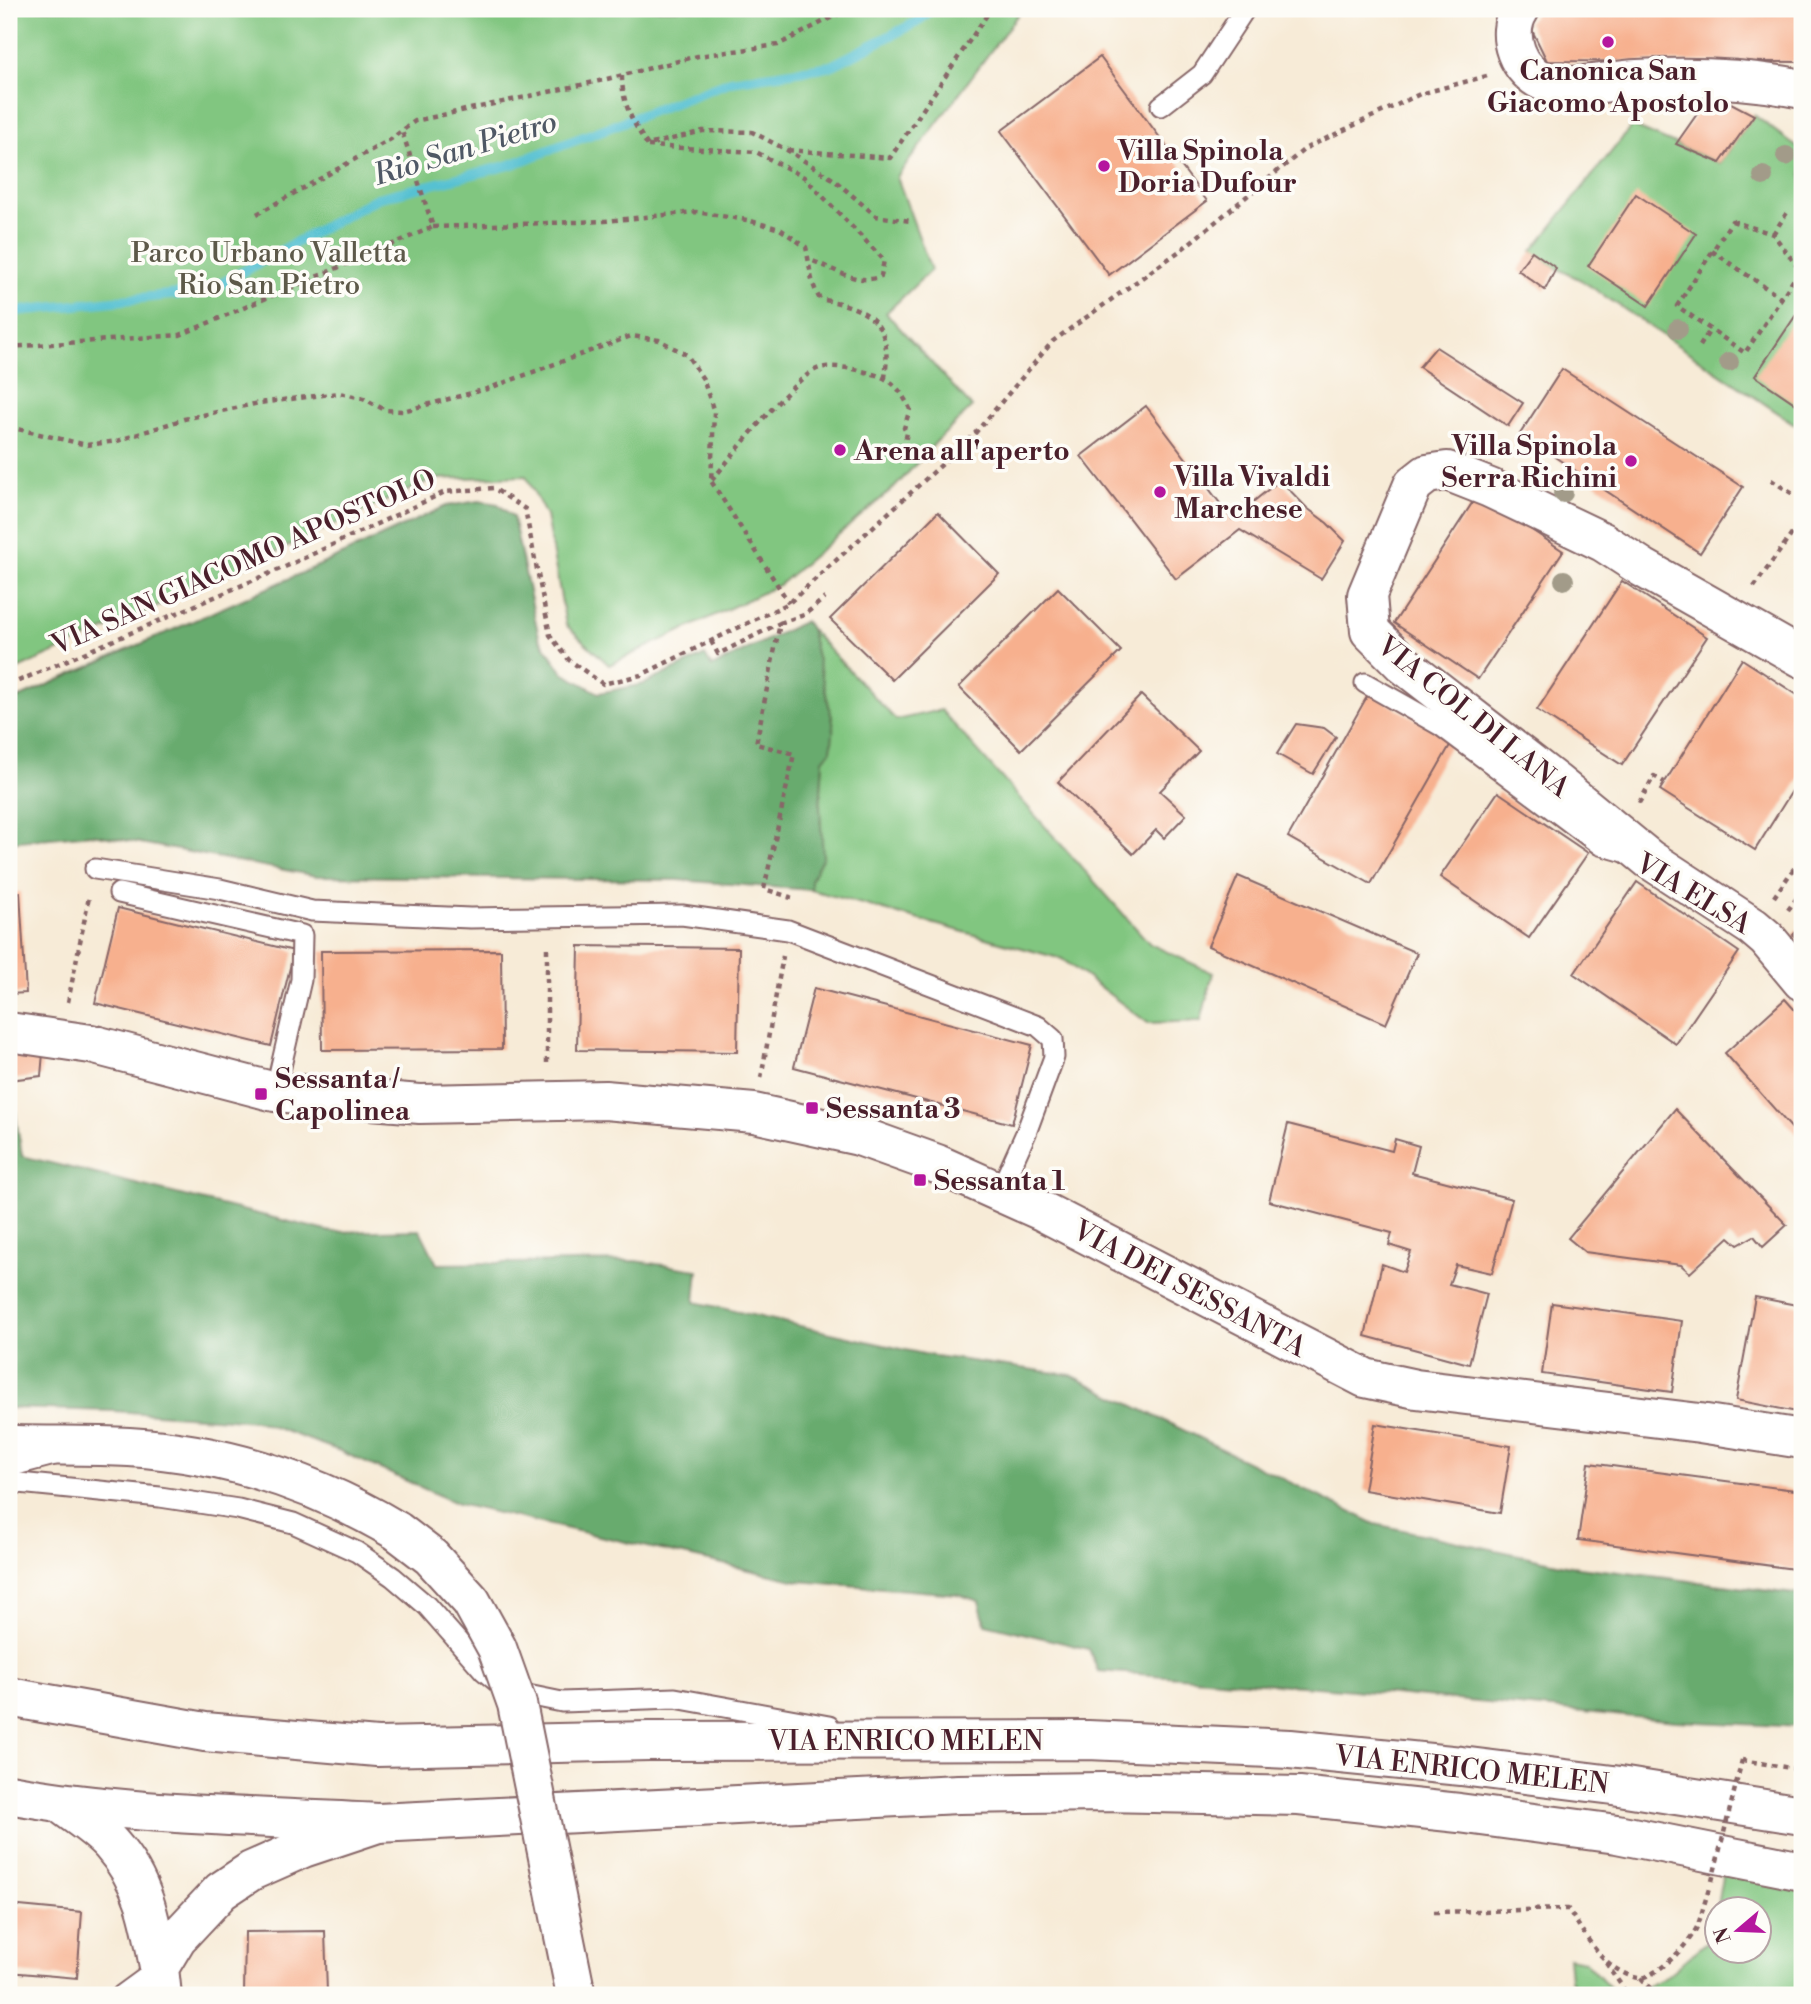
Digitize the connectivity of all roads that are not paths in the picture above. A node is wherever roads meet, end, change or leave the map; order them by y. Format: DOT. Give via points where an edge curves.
graph roads {
  1 [pos="1245,9"];
  2 [pos="1520,9"];
  3 [pos="1802,89"];
  4 [pos="1161,106"];
  5 [pos="1802,658"];
  6 [pos="1365,682"];
  7 [pos="1649,859"];
  8 [pos="95,869"];
  9 [pos="119,893"];
  10 [pos="1802,981"];
  11 [pos="9,1032"];
  12 [pos="275,1092"];
  13 [pos="999,1193"];
  14 [pos="1802,1439"];
  15 [pos="9,1445"];
  16 [pos="51,1446"];
  17 [pos="9,1457"];
  18 [pos="9,1482"];
  19 [pos="9,1697"];
  20 [pos="913,1741"];
  21 [pos="9,1794"];
  22 [pos="60,1803"];
  23 [pos="1802,1815"];
  24 [pos="378,1823"];
  25 [pos="1802,1871"];
  26 [pos="160,1982"];
  27 [pos="122,1995"];
  28 [pos="576,1995"];
  1 -- 4 [label="lane" via="1202,74"];
  2 -- 3 [label="main road" via="1512,29 1514,48 1522,65 1548,84 1700,77"];
  5 -- 7 [label="main road, VIA COL DI LANA" via="1603,542 1490,488 1447,471 1427,474 1413,485 1367,595 1370,631 1402,664"];
  6 -- 7 [label="lane, VIA ELSA" via="1441,726 1600,845"];
  7 -- 10 [label="main road, VIA ELSA" via="1753,927"];
  8 -- 13 [label="lane" via="220,889 312,911 470,918 682,915 788,930 1038,1026 1053,1039 1054,1058"];
  9 -- 12 [label="lane" via="302,935 301,980"];
  11 -- 12 [label="main road, VIA DEI SESSANTA" via="91,1044"];
  12 -- 13 [label="main road, VIA DEI SESSANTA" via="419,1104 605,1100 754,1113 859,1136"];
  13 -- 14 [label="main road, VIA DEI SESSANTA" via="1365,1378 1416,1389"];
  15 -- 16 [label="main road"];
  16 -- 17 [label="main road"];
  16 -- 28 [label="main road, bridge" via="130,1447 204,1456 265,1470 330,1495 397,1531 431,1557 471,1601 497,1648 517,1704"];
  18 -- 20 [label="lane" via="160,1497 238,1509 293,1524 357,1552 393,1577 508,1691 562,1702 675,1698"];
  19 -- 20 [label="main road, VIA ENRICO MELEN" via="205,1732 377,1747"];
  20 -- 23 [label="main road, VIA ENRICO MELEN" via="1088,1740 1290,1749 1614,1785"];
  21 -- 22 [label="main road"];
  22 -- 24 [label="main road"];
  22 -- 26 [label="main road" via="110,1842 135,1877 149,1912"];
  24 -- 25 [label="main road, VIA ENRICO MELEN" via="958,1794 1299,1796 1618,1834"];
  24 -- 26 [label="main road" via="303,1848 251,1871 222,1891 177,1938"];
  26 -- 27 [label="lane"];
}
